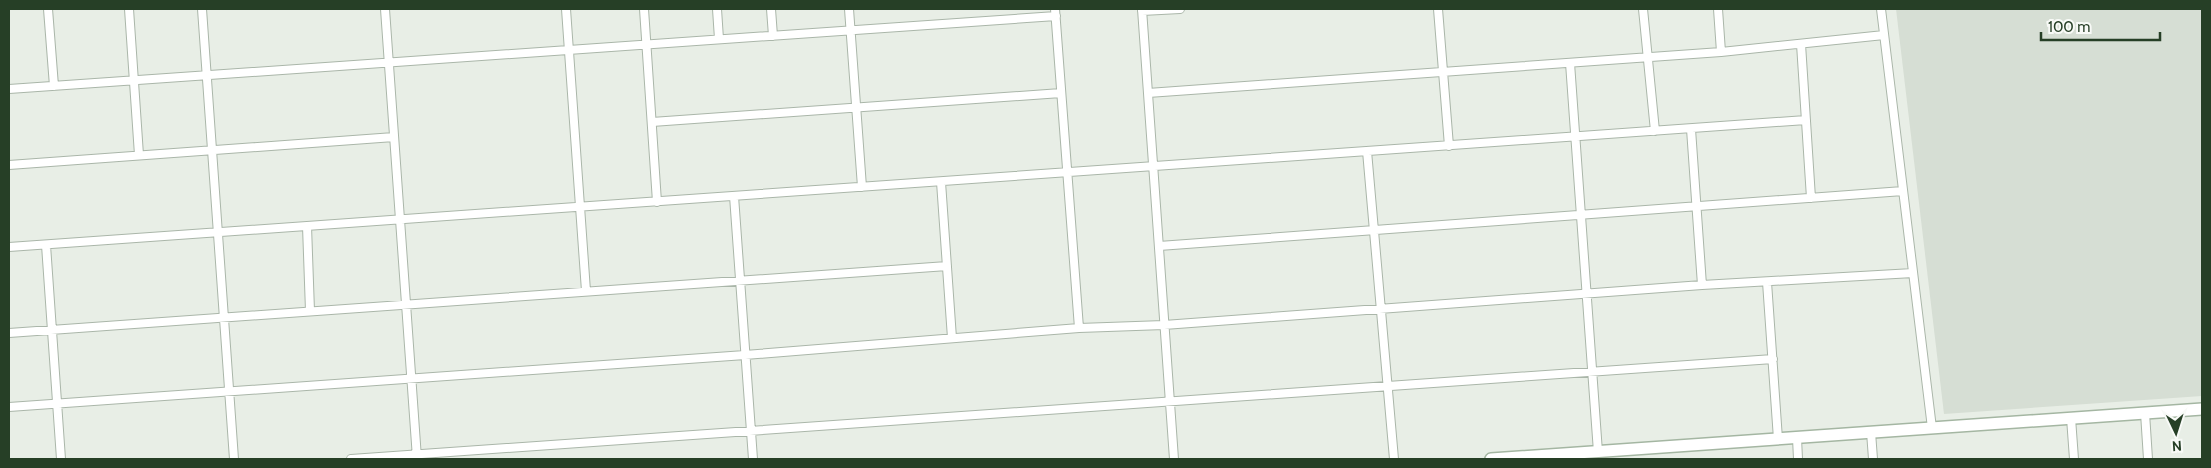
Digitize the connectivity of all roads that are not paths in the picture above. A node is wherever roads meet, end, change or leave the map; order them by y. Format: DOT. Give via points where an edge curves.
graph roads {
  1 [pos="48,9"];
  2 [pos="129,9"];
  3 [pos="202,9"];
  4 [pos="385,9"];
  5 [pos="566,9"];
  6 [pos="644,9"];
  7 [pos="717,9"];
  8 [pos="771,9"];
  9 [pos="849,9"];
  10 [pos="1180,9"];
  11 [pos="1438,9"];
  12 [pos="1644,9"];
  13 [pos="1718,9"];
  14 [pos="1881,9"];
  15 [pos="1142,10"];
  16 [pos="1056,12"];
  17 [pos="851,30"];
  18 [pos="773,36"];
  19 [pos="1884,36"];
  20 [pos="719,39"];
  21 [pos="646,44"];
  22 [pos="1800,44"];
  23 [pos="569,50"];
  24 [pos="1721,52"];
  25 [pos="1647,58"];
  26 [pos="389,63"];
  27 [pos="1570,63"];
  28 [pos="1443,72"];
  29 [pos="207,76"];
  30 [pos="134,81"];
  31 [pos="54,86"];
  32 [pos="9,90"];
  33 [pos="1061,93"];
  34 [pos="1148,93"];
  35 [pos="856,108"];
  36 [pos="1806,120"];
  37 [pos="652,122"];
  38 [pos="1691,129"];
  39 [pos="1655,131"];
  40 [pos="394,137"];
  41 [pos="1576,137"];
  42 [pos="1449,146"];
  43 [pos="212,150"];
  44 [pos="1367,152"];
  45 [pos="139,155"];
  46 [pos="9,164"];
  47 [pos="1153,167"];
  48 [pos="1067,173"];
  49 [pos="941,182"];
  50 [pos="862,187"];
  51 [pos="1903,191"];
  52 [pos="734,196"];
  53 [pos="1811,198"];
  54 [pos="657,202"];
  55 [pos="580,207"];
  56 [pos="1696,208"];
  57 [pos="1581,216"];
  58 [pos="400,220"];
  59 [pos="307,226"];
  60 [pos="1374,230"];
  61 [pos="218,232"];
  62 [pos="46,245"];
  63 [pos="1158,246"];
  64 [pos="9,247"];
  65 [pos="947,266"];
  66 [pos="1913,274"];
  67 [pos="740,280"];
  68 [pos="1767,282"];
  69 [pos="1702,285"];
  70 [pos="586,291"];
  71 [pos="1587,294"];
  72 [pos="406,304"];
  73 [pos="1381,310"];
  74 [pos="310,311"];
  75 [pos="224,317"];
  76 [pos="1164,325"];
  77 [pos="1079,328"];
  78 [pos="51,329"];
  79 [pos="9,332"];
  80 [pos="952,338"];
  81 [pos="745,355"];
  82 [pos="1773,359"];
  83 [pos="1592,372"];
  84 [pos="411,378"];
  85 [pos="1387,386"];
  86 [pos="229,391"];
  87 [pos="1170,402"];
  88 [pos="56,403"];
  89 [pos="9,407"];
  90 [pos="2202,409"];
  91 [pos="2145,413"];
  92 [pos="2071,418"];
  93 [pos="1932,428"];
  94 [pos="751,431"];
  95 [pos="1871,432"];
  96 [pos="1797,438"];
  97 [pos="1778,439"];
  98 [pos="1595,454"];
  99 [pos="417,457"];
  100 [pos="1512,458"];
  101 [pos="61,459"];
  102 [pos="234,459"];
  103 [pos="351,459"];
  104 [pos="753,459"];
  105 [pos="1174,459"];
  106 [pos="1394,459"];
  107 [pos="1491,459"];
  108 [pos="1798,459"];
  109 [pos="1873,459"];
  110 [pos="2074,459"];
  111 [pos="2148,459"];
  1 -- 31 [label="street"];
  2 -- 30 [label="street"];
  3 -- 29 [label="street"];
  4 -- 26 [label="street"];
  5 -- 23 [label="street"];
  6 -- 21 [label="street"];
  7 -- 20 [label="street"];
  8 -- 18 [label="street"];
  9 -- 17 [label="street"];
  10 -- 15 [label="street"];
  11 -- 28 [label="street"];
  12 -- 25 [label="street"];
  13 -- 24 [label="street"];
  14 -- 19 [label="street"];
  15 -- 34 [label="street"];
  16 -- 17 [label="street"];
  16 -- 33 [label="street"];
  17 -- 18 [label="street"];
  17 -- 35 [label="street"];
  18 -- 20 [label="street"];
  19 -- 22 [label="street"];
  19 -- 51 [label="street"];
  20 -- 21 [label="street"];
  21 -- 23 [label="street"];
  21 -- 37 [label="street"];
  22 -- 24 [label="street"];
  22 -- 36 [label="street"];
  23 -- 26 [label="street"];
  23 -- 55 [label="street"];
  24 -- 25 [label="street"];
  25 -- 27 [label="street"];
  25 -- 39 [label="street"];
  26 -- 29 [label="street"];
  26 -- 40 [label="street"];
  27 -- 28 [label="street"];
  27 -- 41 [label="street"];
  28 -- 34 [label="street"];
  28 -- 42 [label="street"];
  29 -- 30 [label="street"];
  29 -- 43 [label="street"];
  30 -- 31 [label="street"];
  30 -- 45 [label="street"];
  31 -- 32 [label="street"];
  33 -- 35 [label="street"];
  33 -- 48 [label="street"];
  34 -- 47 [label="street"];
  35 -- 37 [label="street"];
  35 -- 50 [label="street"];
  36 -- 38 [label="street"];
  36 -- 53 [label="street"];
  37 -- 54 [label="street"];
  38 -- 39 [label="street"];
  38 -- 56 [label="street"];
  39 -- 41 [label="street"];
  40 -- 43 [label="street"];
  40 -- 58 [label="street"];
  41 -- 42 [label="street"];
  41 -- 57 [label="street"];
  42 -- 44 [label="street"];
  43 -- 45 [label="street"];
  43 -- 61 [label="street"];
  44 -- 47 [label="street"];
  44 -- 60 [label="street"];
  45 -- 46 [label="street"];
  47 -- 48 [label="street"];
  47 -- 63 [label="street"];
  48 -- 49 [label="street"];
  48 -- 77 [label="street"];
  49 -- 50 [label="street"];
  49 -- 65 [label="street"];
  50 -- 52 [label="street"];
  51 -- 53 [label="street"];
  51 -- 66 [label="street"];
  52 -- 54 [label="street"];
  52 -- 67 [label="street"];
  53 -- 56 [label="street"];
  54 -- 55 [label="street"];
  55 -- 58 [label="street"];
  55 -- 70 [label="street"];
  56 -- 57 [label="street"];
  56 -- 69 [label="street"];
  57 -- 60 [label="street"];
  57 -- 71 [label="street"];
  58 -- 59 [label="street"];
  58 -- 72 [label="street"];
  59 -- 61 [label="street"];
  59 -- 74 [label="street"];
  60 -- 63 [label="street"];
  60 -- 73 [label="street"];
  61 -- 62 [label="street"];
  61 -- 75 [label="street"];
  62 -- 64 [label="street"];
  62 -- 78 [label="street"];
  63 -- 76 [label="street"];
  65 -- 67 [label="street"];
  65 -- 80 [label="street"];
  66 -- 68 [label="street"];
  66 -- 93 [label="street"];
  67 -- 70 [label="street"];
  67 -- 81 [label="street"];
  68 -- 69 [label="street"];
  68 -- 82 [label="street"];
  69 -- 71 [label="street"];
  70 -- 72 [label="street"];
  71 -- 73 [label="street"];
  71 -- 83 [label="street"];
  72 -- 74 [label="street"];
  72 -- 84 [label="street"];
  73 -- 76 [label="street"];
  73 -- 85 [label="street"];
  74 -- 75 [label="street"];
  75 -- 78 [label="street"];
  75 -- 86 [label="street"];
  76 -- 77 [label="street"];
  76 -- 87 [label="street"];
  77 -- 80 [label="street"];
  78 -- 79 [label="street"];
  78 -- 88 [label="street"];
  80 -- 81 [label="street"];
  81 -- 84 [label="street"];
  81 -- 94 [label="street"];
  82 -- 83 [label="street"];
  82 -- 97 [label="street"];
  83 -- 85 [label="street"];
  83 -- 98 [label="street"];
  84 -- 86 [label="street"];
  84 -- 99 [label="street"];
  85 -- 87 [label="street"];
  85 -- 106 [label="street"];
  86 -- 88 [label="street"];
  86 -- 102 [label="street"];
  87 -- 94 [label="street"];
  87 -- 105 [label="street"];
  88 -- 89 [label="street"];
  88 -- 101 [label="street"];
  90 -- 91 [label="street"];
  91 -- 92 [label="street"];
  91 -- 111 [label="street"];
  92 -- 93 [label="street"];
  92 -- 110 [label="street"];
  93 -- 95 [label="street"];
  94 -- 99 [label="street"];
  94 -- 104 [label="street"];
  95 -- 96 [label="street"];
  95 -- 109 [label="street"];
  96 -- 97 [label="street"];
  96 -- 108 [label="street"];
  97 -- 98 [label="street"];
  98 -- 100 [label="street"];
  99 -- 103 [label="street"];
  100 -- 107 [label="street"];
}
